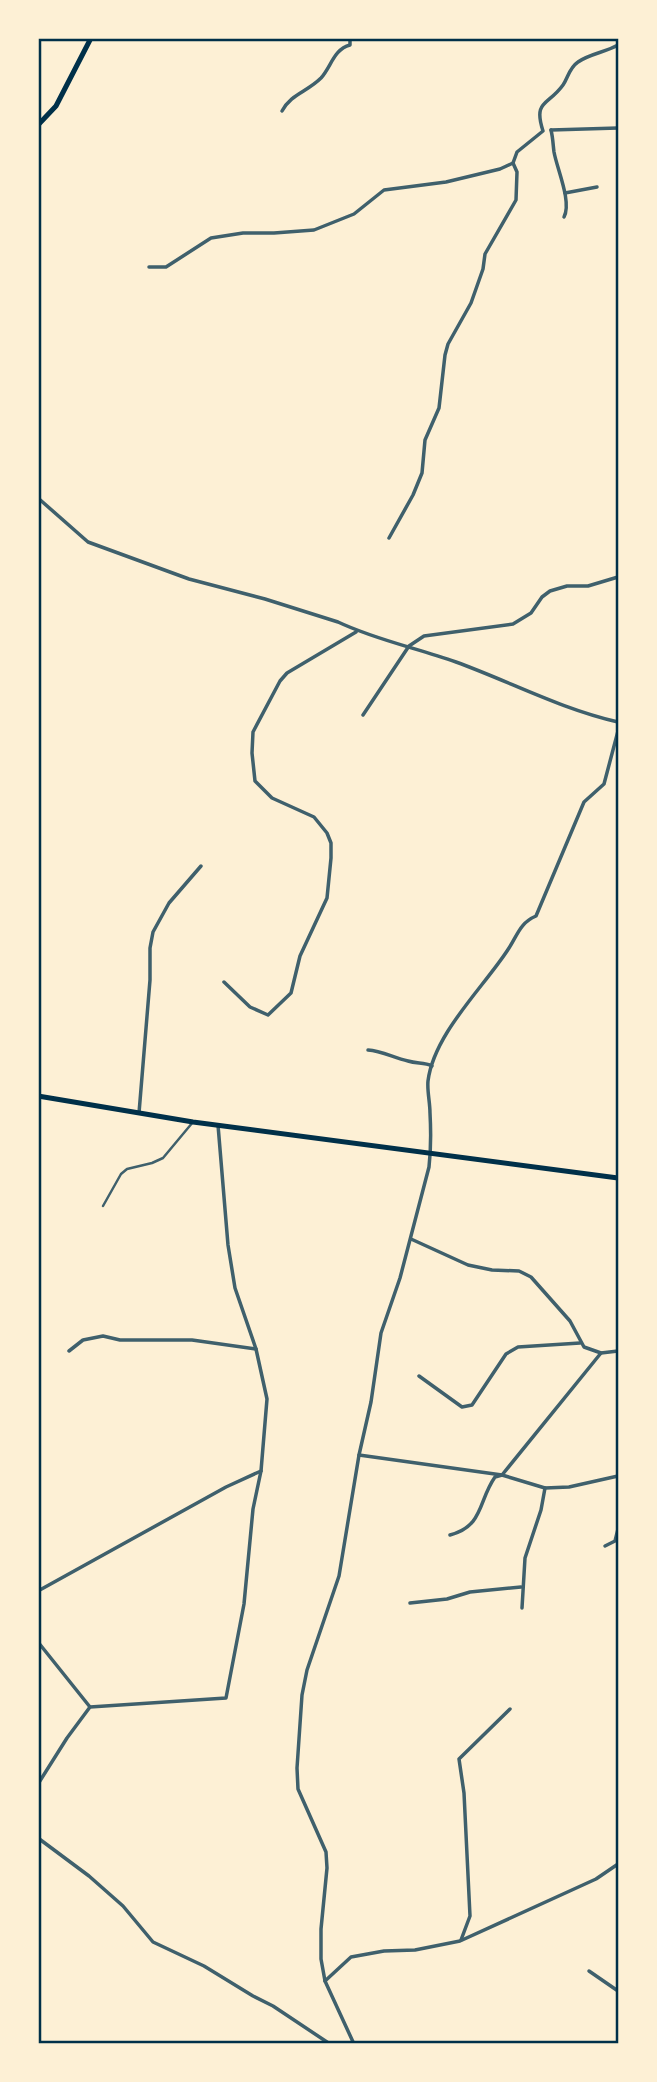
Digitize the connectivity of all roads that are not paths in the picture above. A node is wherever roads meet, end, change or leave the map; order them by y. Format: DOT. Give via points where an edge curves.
graph roads {
  1 [pos="92,38"];
  2 [pos="350,38"];
  3 [pos="618,45"];
  4 [pos="282,111"];
  5 [pos="38,125"];
  6 [pos="618,128"];
  7 [pos="551,130"];
  8 [pos="543,131"];
  9 [pos="513,163"];
  10 [pos="597,187"];
  11 [pos="565,193"];
  12 [pos="564,217"];
  13 [pos="149,267"];
  14 [pos="38,498"];
  15 [pos="389,538"];
  16 [pos="618,577"];
  17 [pos="357,631"];
  18 [pos="409,646"];
  19 [pos="363,715"];
  20 [pos="618,722"];
  21 [pos="618,731"];
  22 [pos="201,866"];
  23 [pos="224,982"];
  24 [pos="368,1050"];
  25 [pos="432,1066"];
  26 [pos="38,1096"];
  27 [pos="139,1113"];
  28 [pos="193,1122"];
  29 [pos="218,1125"];
  30 [pos="431,1154"];
  31 [pos="618,1177"];
  32 [pos="103,1206"];
  33 [pos="411,1239"];
  34 [pos="580,1343"];
  35 [pos="256,1349"];
  36 [pos="69,1351"];
  37 [pos="618,1351"];
  38 [pos="601,1353"];
  39 [pos="419,1376"];
  40 [pos="359,1455"];
  41 [pos="261,1471"];
  42 [pos="502,1475"];
  43 [pos="618,1476"];
  44 [pos="545,1488"];
  45 [pos="618,1530"];
  46 [pos="450,1535"];
  47 [pos="606,1546"];
  48 [pos="522,1587"];
  49 [pos="38,1591"];
  50 [pos="410,1602"];
  51 [pos="522,1608"];
  52 [pos="38,1642"];
  53 [pos="90,1707"];
  54 [pos="509,1709"];
  55 [pos="38,1784"];
  56 [pos="38,1838"];
  57 [pos="618,1864"];
  58 [pos="460,1941"];
  59 [pos="589,1971"];
  60 [pos="325,1981"];
  61 [pos="618,1992"];
  62 [pos="330,2043"];
  63 [pos="354,2043"];
  1 -- 5 [label="main road" via="56,106"];
  2 -- 4 [label="street" via="350,45 333,58 320,79 288,100"];
  3 -- 8 [label="street" via="570,69 563,85 541,105 538,116"];
  6 -- 7 [label="street"];
  7 -- 8 [label="street"];
  7 -- 11 [label="street"];
  8 -- 9 [label="street" via="517,152"];
  9 -- 13 [label="street" via="446,182 384,190 354,214 314,230 211,238 166,267"];
  9 -- 15 [label="street" via="516,200 485,254 471,303 448,344 439,408 425,440 422,473"];
  10 -- 11 [label="street"];
  11 -- 12 [label="street"];
  14 -- 17 [label="street" via="88,542"];
  16 -- 18 [label="street" via="550,591 531,614 513,624 424,636"];
  17 -- 18 [label="street"];
  17 -- 23 [label="street" via="287,673 253,732 256,780 272,798 314,817 331,843 323,912 300,956 291,993 268,1015 250,1007"];
  18 -- 19 [label="street"];
  18 -- 20 [label="street" via="542,699"];
  21 -- 25 [label="street" via="604,784 584,802 536,916 520,927 453,1024"];
  22 -- 27 [label="street" via="169,903 153,932"];
  24 -- 25 [label="street"];
  25 -- 30 [label="street" via="428,1081"];
  26 -- 27 [label="main road"];
  27 -- 28 [label="main road"];
  28 -- 29 [label="main road"];
  28 -- 32 [label="street" via="163,1158 121,1174"];
  29 -- 30 [label="main road"];
  29 -- 35 [label="street" via="231,1266"];
  30 -- 31 [label="main road"];
  30 -- 33 [label="street"];
  33 -- 34 [label="street" via="468,1265 513,1269 531,1277 570,1321"];
  33 -- 40 [label="street" via="381,1333"];
  34 -- 38 [label="street"];
  34 -- 39 [label="street" via="518,1347 506,1354 468,1408"];
  35 -- 36 [label="street" via="192,1340 103,1336 83,1340"];
  35 -- 41 [label="street" via="267,1399"];
  37 -- 38 [label="street"];
  38 -- 42 [label="street"];
  40 -- 42 [label="street"];
  40 -- 60 [label="street" via="339,1576 304,1682 297,1769 298,1789 326,1852 321,1929"];
  41 -- 49 [label="street"];
  41 -- 53 [label="street" via="226,1698"];
  42 -- 44 [label="street"];
  42 -- 46 [label="street" via="492,1481 471,1524"];
  43 -- 44 [label="street"];
  44 -- 48 [label="street" via="525,1558"];
  45 -- 47 [label="street" via="615,1541"];
  48 -- 50 [label="street"];
  48 -- 51 [label="street"];
  52 -- 53 [label="street"];
  53 -- 55 [label="street"];
  54 -- 58 [label="street" via="459,1759 470,1916"];
  56 -- 62 [label="street" via="123,1906 153,1942 204,1966"];
  57 -- 58 [label="street"];
  58 -- 60 [label="street" via="351,1957"];
  59 -- 61 [label="street"];
  60 -- 63 [label="street"];
}
